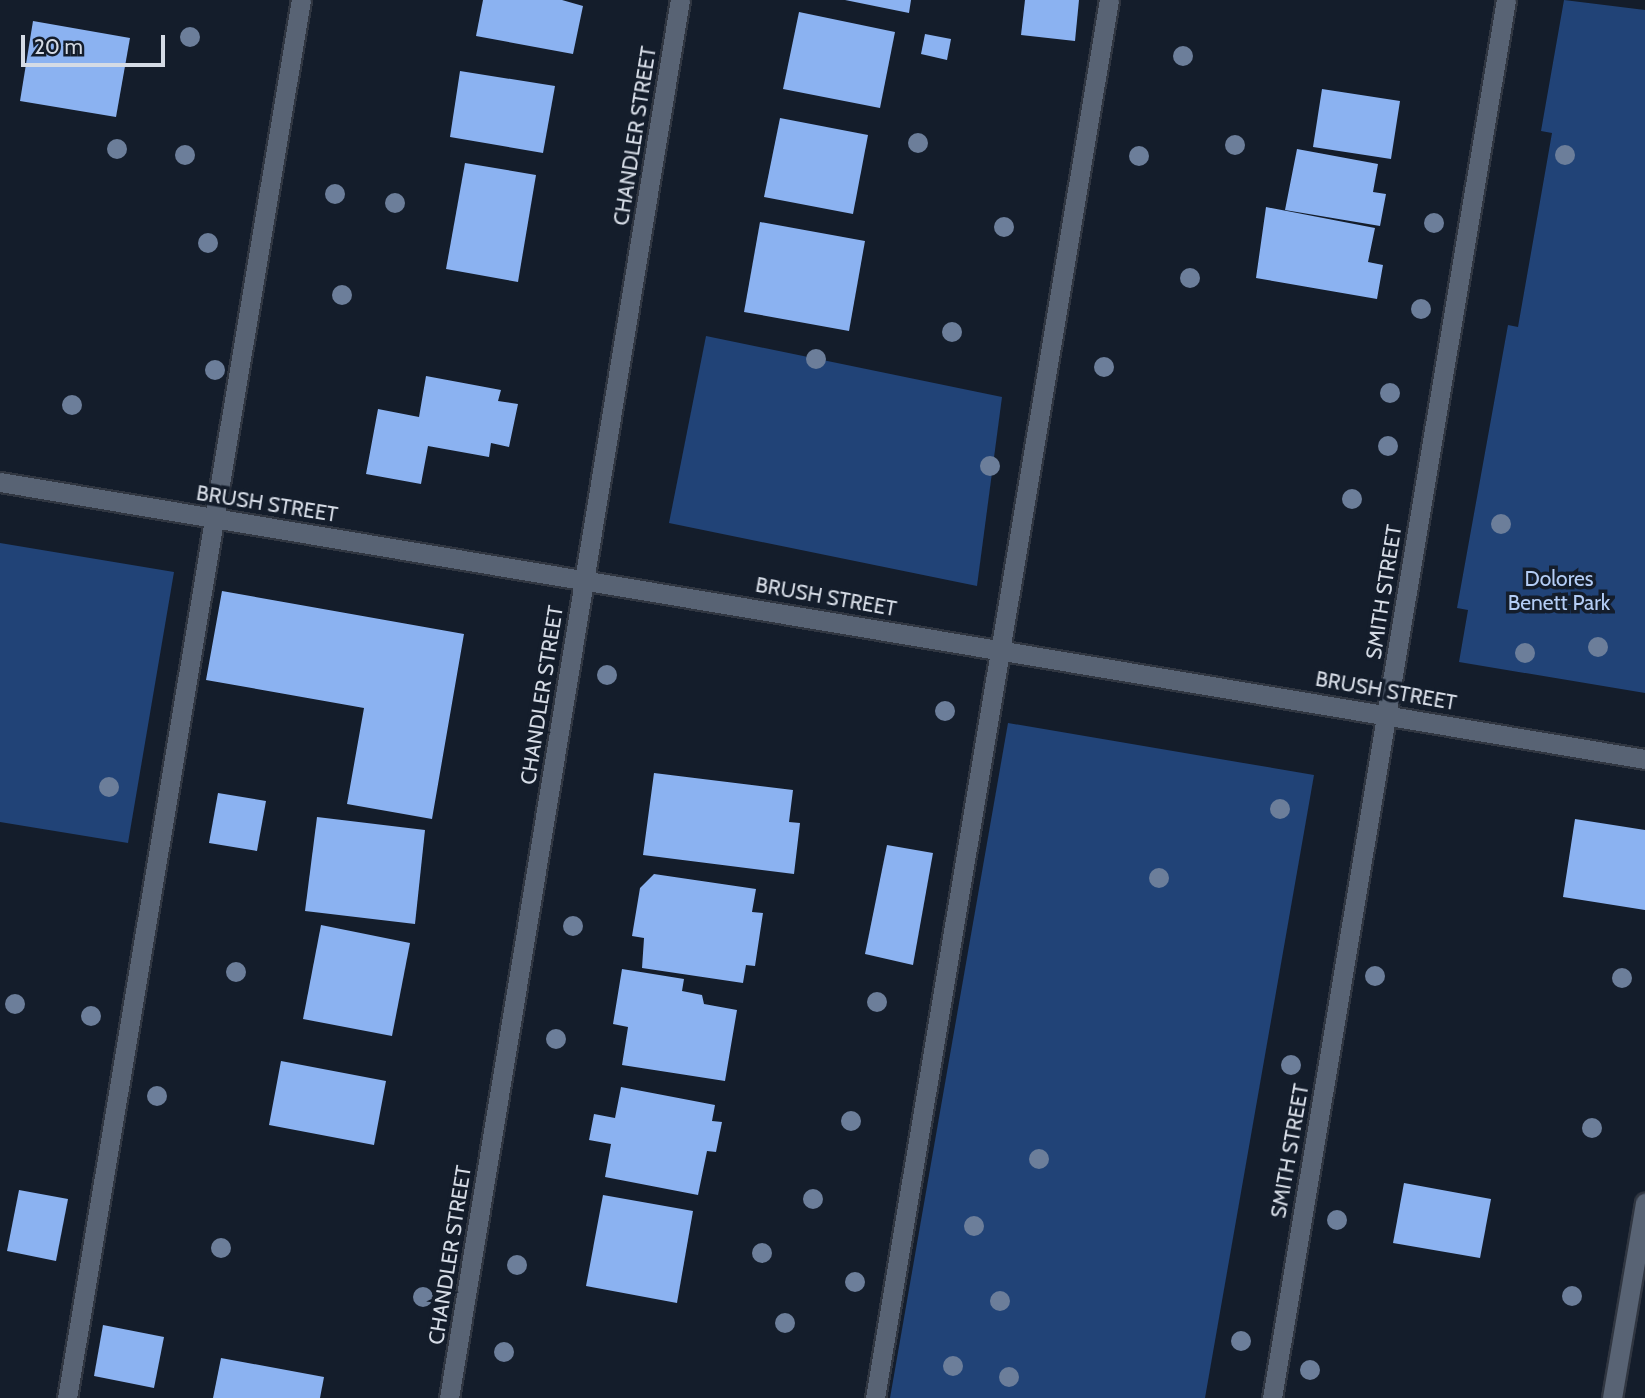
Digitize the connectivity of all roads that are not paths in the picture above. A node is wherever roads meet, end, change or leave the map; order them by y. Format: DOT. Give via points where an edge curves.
graph roads {
  1 [pos="301,0"];
  2 [pos="680,0"];
  3 [pos="1109,0"];
  4 [pos="1506,0"];
  5 [pos="0,482"];
  6 [pos="215,518"];
  7 [pos="584,580"];
  8 [pos="999,649"];
  9 [pos="1387,715"];
  10 [pos="1645,759"];
  11 [pos="1645,1203"];
  12 [pos="67,1398"];
  13 [pos="449,1398"];
  14 [pos="874,1398"];
  15 [pos="1272,1398"];
  16 [pos="1612,1398"];
  1 -- 6 [label="street"];
  2 -- 7 [label="street, CHANDLER STREET"];
  3 -- 8 [label="street"];
  4 -- 9 [label="street, SMITH STREET"];
  5 -- 6 [label="street, BRUSH STREET"];
  6 -- 7 [label="street, BRUSH STREET"];
  6 -- 12 [label="street"];
  7 -- 8 [label="street, BRUSH STREET"];
  7 -- 13 [label="street, CHANDLER STREET"];
  8 -- 9 [label="street, BRUSH STREET"];
  8 -- 14 [label="street"];
  9 -- 10 [label="street, BRUSH STREET"];
  9 -- 15 [label="street, SMITH STREET"];
  11 -- 16 [label="street"];
}
